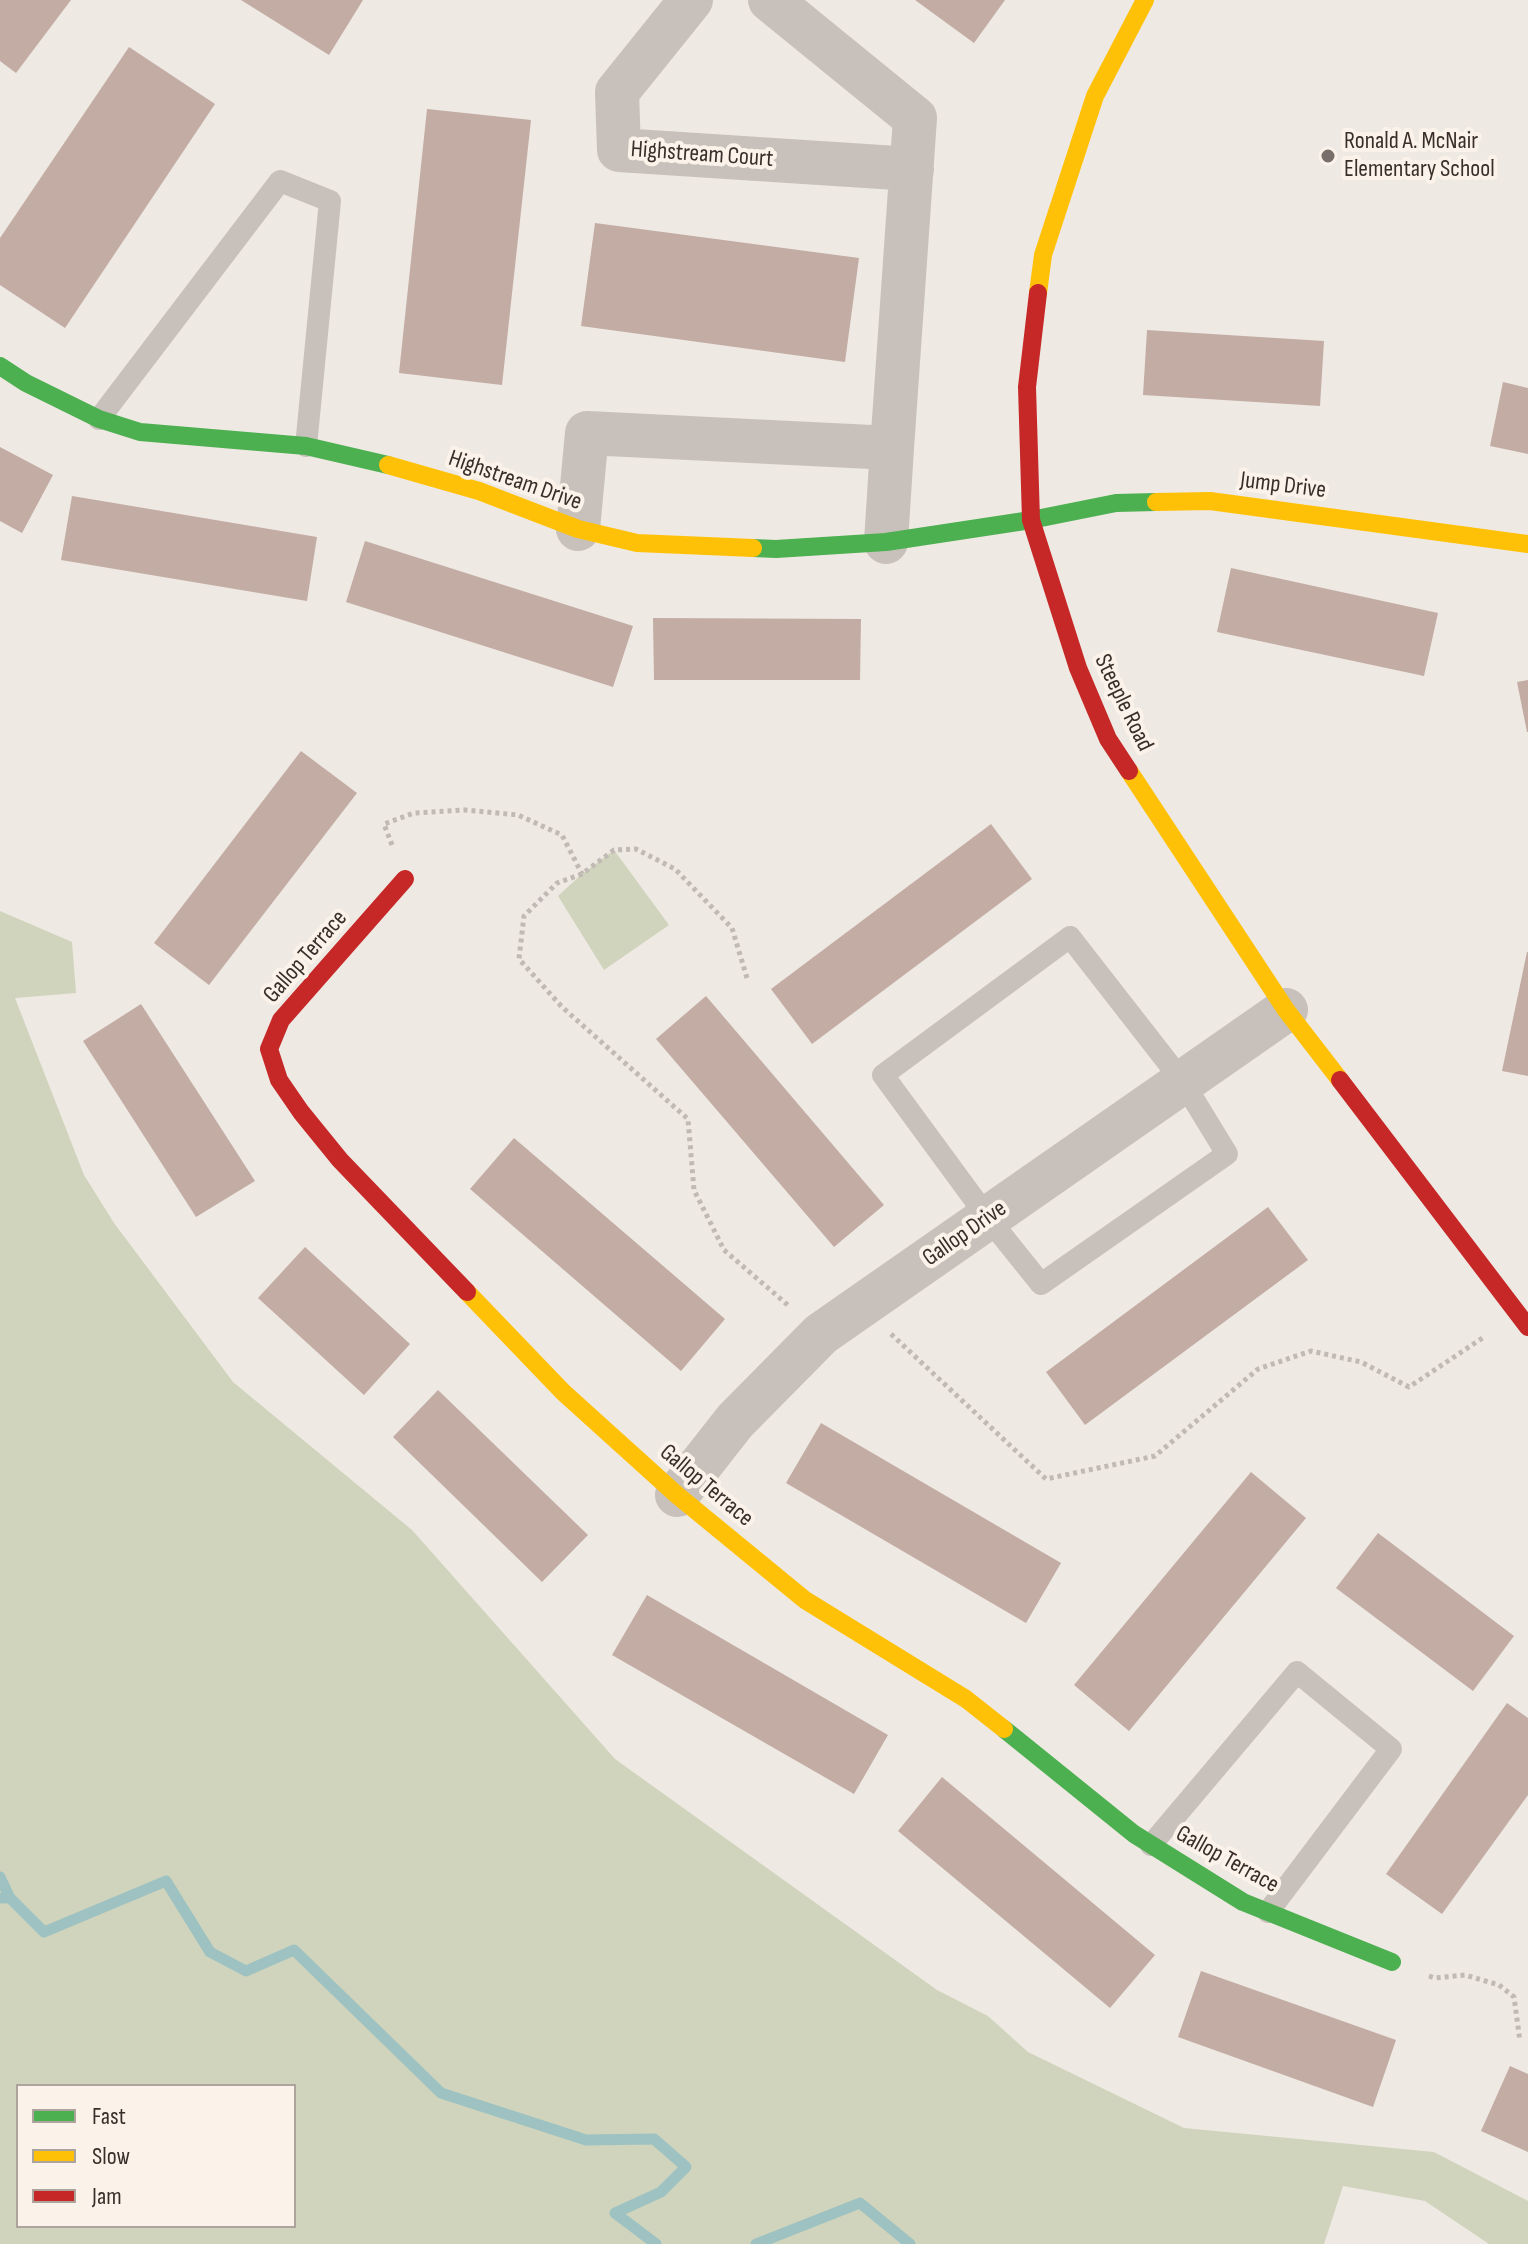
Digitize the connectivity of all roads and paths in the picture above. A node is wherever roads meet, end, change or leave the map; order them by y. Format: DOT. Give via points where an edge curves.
graph roads {
  1 [pos="691,0"];
  2 [pos="770,0"];
  3 [pos="1145,0"];
  4 [pos="912,169"];
  5 [pos="0,366"];
  6 [pos="99,419"];
  7 [pos="306,446"];
  8 [pos="892,448"];
  9 [pos="1031,520"];
  10 [pos="578,529"];
  11 [pos="886,542"];
  12 [pos="1528,544"];
  13 [pos="582,874"];
  14 [pos="405,879"];
  15 [pos="747,978"];
  16 [pos="1286,1010"];
  17 [pos="1183,1082"];
  18 [pos="988,1218"];
  19 [pos="862,1306"];
  20 [pos="1523,1321"];
  21 [pos="821,1334"];
  22 [pos="677,1495"];
  23 [pos="1151,1845"];
  24 [pos="1268,1912"];
  25 [pos="1392,1962"];
  26 [pos="1520,2041"];
  1 -- 4 [label="street, Highstream Court" via="617,92 619,150"];
  2 -- 4 [label="street" via="915,118"];
  3 -- 9 [label="street, Steeple Road" via="1095,96 1043,255 1027,387"];
  4 -- 8 [label="street"];
  5 -- 6 [label="street, Highstream Drive"];
  6 -- 7 [label="street, Highstream Drive" via="140,432"];
  6 -- 7 [label="lane" via="280,181 330,201"];
  7 -- 10 [label="street, Highstream Drive" via="479,491"];
  8 -- 10 [label="street" via="587,433"];
  8 -- 11 [label="street"];
  9 -- 11 [label="street, Highstream Drive"];
  9 -- 12 [label="street, Jump Drive" via="1116,503 1210,501"];
  9 -- 16 [label="street, Steeple Road" via="1078,668 1108,739"];
  10 -- 11 [label="street, Highstream Drive" via="637,543 682,546 776,549"];
  13 -- 14 [label="path" via="562,835 518,815 465,810 414,813 384,824"];
  13 -- 15 [label="path" via="614,850 636,849 675,869 732,928"];
  13 -- 21 [label="path" via="557,883 524,916 519,959 562,1007 688,1119 694,1190 724,1250"];
  14 -- 22 [label="street, Gallop Terrace" via="281,1020 269,1049 279,1080 340,1160 563,1392"];
  16 -- 17 [label="street, Gallop Drive"];
  16 -- 20 [label="street, Steeple Road"];
  17 -- 18 [label="street, Gallop Drive"];
  17 -- 18 [label="lane" via="1227,1154 1041,1284"];
  17 -- 18 [label="lane" via="1070,937 883,1075"];
  18 -- 19 [label="street, Gallop Drive"];
  19 -- 20 [label="path" via="1046,1479 1155,1456 1258,1369 1311,1351 1361,1362 1409,1387"];
  19 -- 21 [label="street, Gallop Drive"];
  21 -- 22 [label="street, Gallop Drive" via="735,1421"];
  22 -- 23 [label="street, Gallop Terrace" via="805,1600 966,1699"];
  23 -- 24 [label="street, Gallop Terrace"];
  23 -- 24 [label="lane" via="1297,1672 1391,1749"];
  24 -- 25 [label="street, Gallop Terrace"];
  25 -- 26 [label="path" via="1435,1978 1465,1975 1499,1985 1514,1997"];
}
